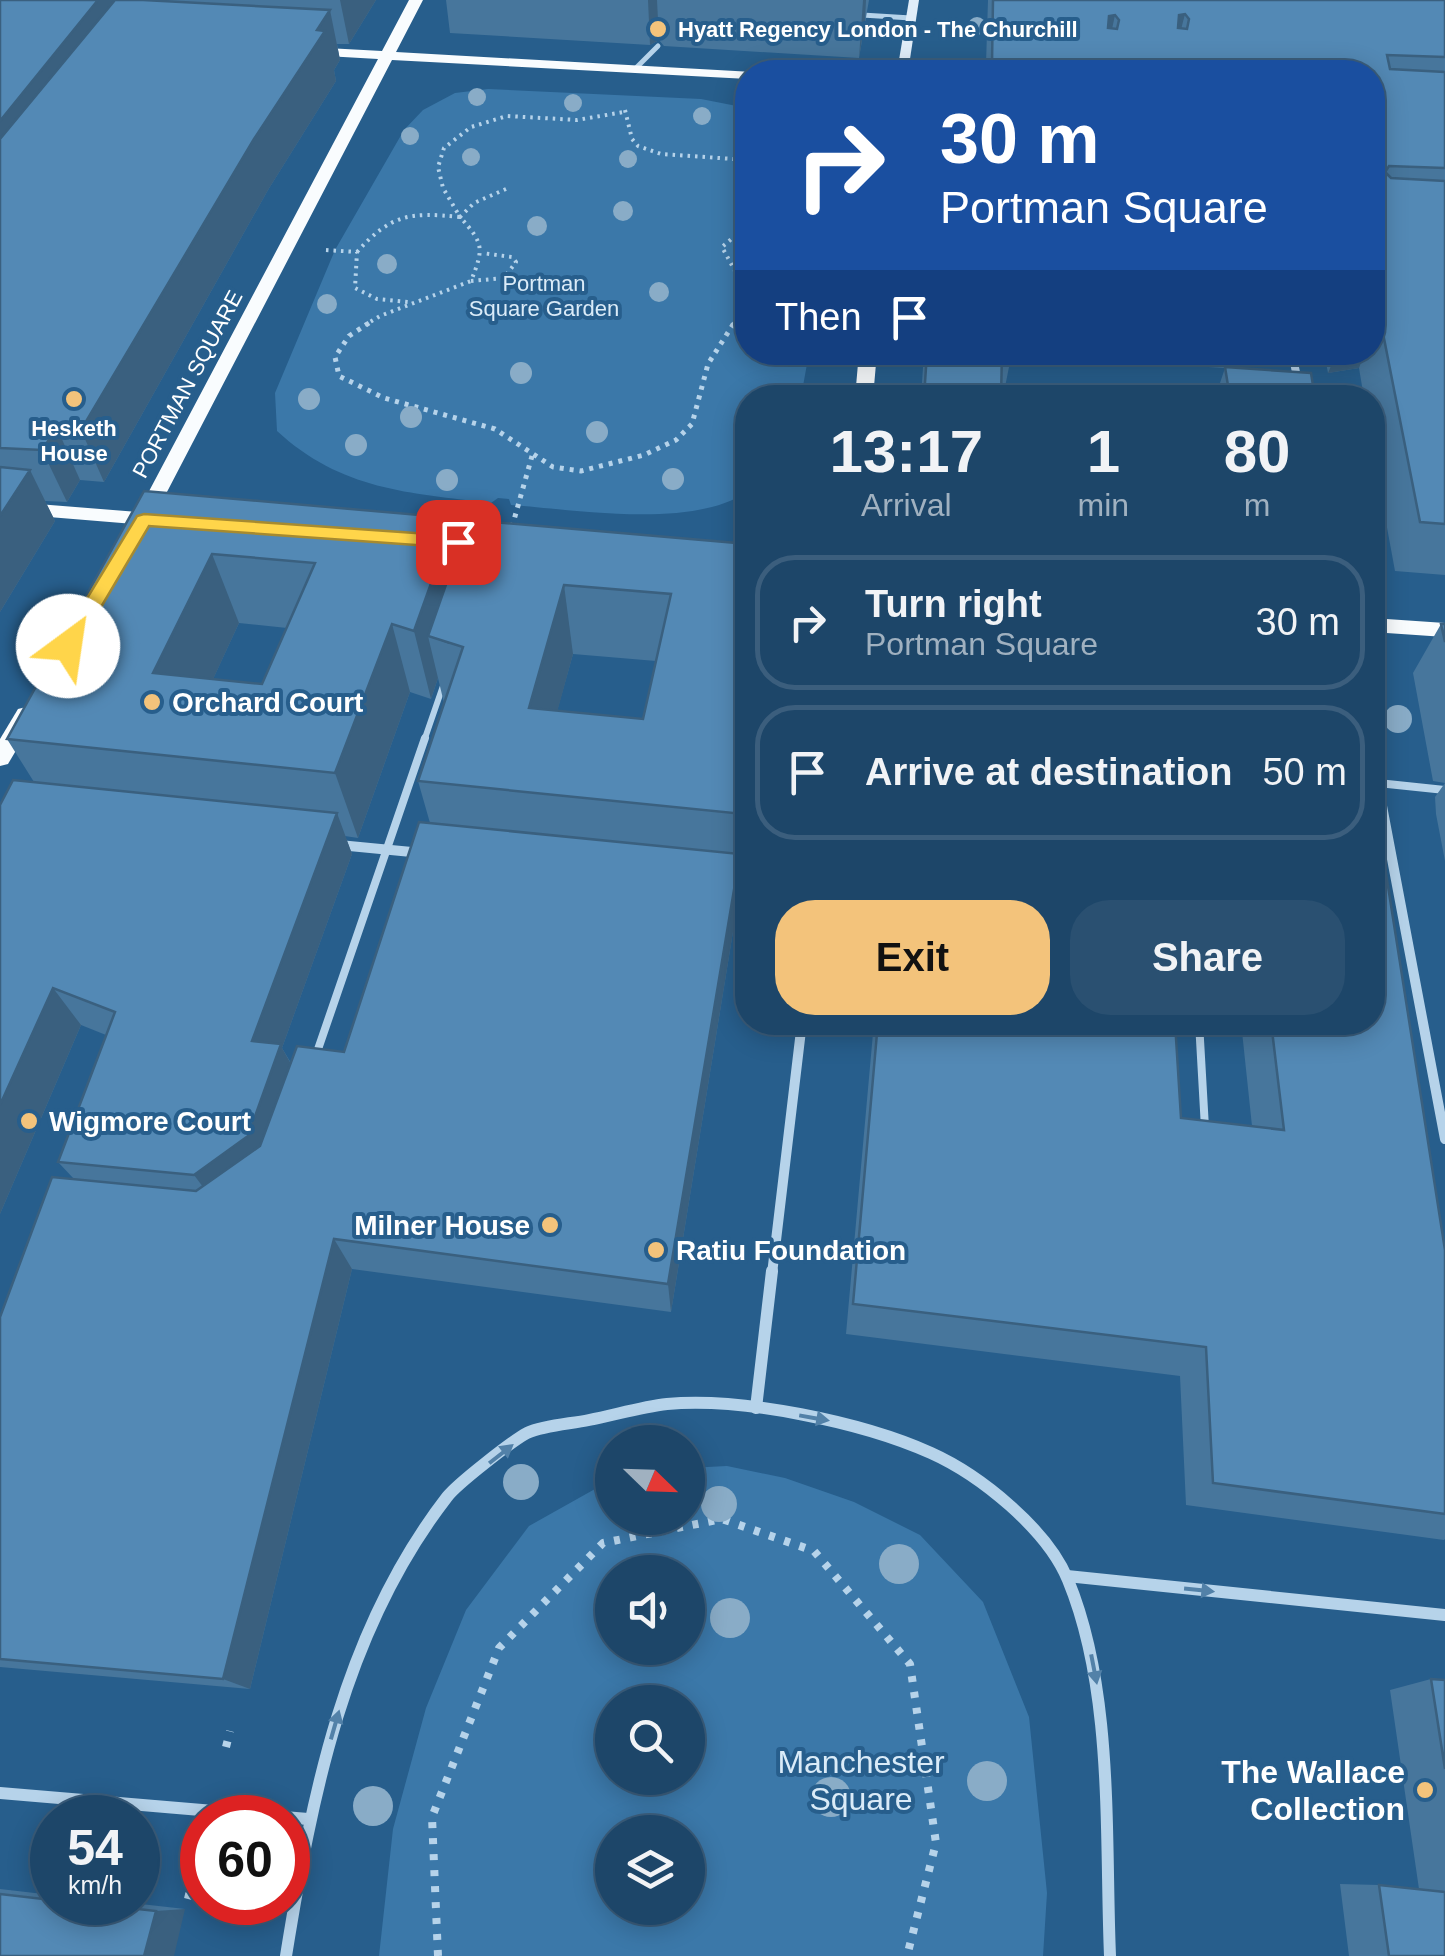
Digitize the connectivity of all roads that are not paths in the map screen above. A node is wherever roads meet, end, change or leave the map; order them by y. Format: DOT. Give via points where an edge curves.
graph roads {
  1 [pos="416,0"];
  2 [pos="914,0"];
  3 [pos="911,18"];
  4 [pos="849,24"];
  5 [pos="658,46"];
  6 [pos="288,50"];
  7 [pos="386,55"];
  8 [pos="904,60"];
  9 [pos="635,69"];
  10 [pos="735,75"];
  11 [pos="0,507"];
  12 [pos="144,520"];
  13 [pos="182,521"];
  14 [pos="130,543"];
  15 [pos="1385,625"];
  16 [pos="1445,630"];
  17 [pos="450,664"];
  18 [pos="38,696"];
  19 [pos="0,758"];
  20 [pos="1385,784"];
  21 [pos="1445,790"];
  22 [pos="1385,837"];
  23 [pos="328,844"];
  24 [pos="386,850"];
  25 [pos="442,856"];
  26 [pos="714,884"];
  27 [pos="735,886"];
  28 [pos="800,1035"];
  29 [pos="1200,1035"];
  30 [pos="312,1066"];
  31 [pos="1206,1138"];
  32 [pos="1445,1139"];
  33 [pos="756,1408"];
  34 [pos="1067,1576"];
  35 [pos="1445,1615"];
  36 [pos="0,1794"];
  37 [pos="180,1809"];
  38 [pos="310,1812"];
  39 [pos="291,1925"];
  40 [pos="286,1956"];
  41 [pos="1110,1956"];
  1 -- 7 [label="main road, PORTMAN SQUARE"];
  2 -- 3 [label="street"];
  3 -- 4 [label="lane" via="862,15"];
  3 -- 8 [label="street"];
  5 -- 9 [label="lane"];
  6 -- 7 [label="main road"];
  7 -- 9 [label="main road"];
  7 -- 12 [label="main road, PORTMAN SQUARE"];
  9 -- 10 [label="main road"];
  11 -- 12 [label="main road"];
  12 -- 13 [label="main road, PORTMAN SQUARE"];
  12 -- 14 [label="main road"];
  15 -- 16 [label="main road"];
  17 -- 24 [label="lane"];
  18 -- 19 [label="main road"];
  20 -- 21 [label="lane"];
  22 -- 32 [label="street"];
  23 -- 24 [label="street"];
  24 -- 25 [label="street"];
  24 -- 30 [label="lane"];
  26 -- 27 [label="street"];
  28 -- 33 [label="street"];
  29 -- 31 [label="lane"];
  33 -- 34 [label="street, one-way" via="831,1421 931,1452 1030,1523"];
  38 -- 33 [label="street, one-way" via="356,1656 449,1494 528,1432 668,1404"];
  34 -- 35 [label="street, one-way"];
  34 -- 41 [label="street, one-way" via="1100,1698"];
  36 -- 37 [label="street"];
  39 -- 40 [label="street"];
}
